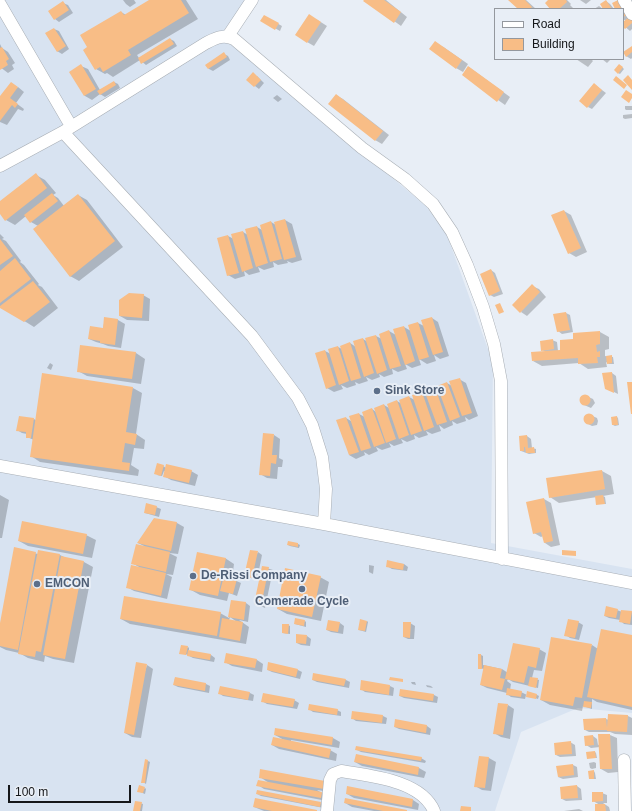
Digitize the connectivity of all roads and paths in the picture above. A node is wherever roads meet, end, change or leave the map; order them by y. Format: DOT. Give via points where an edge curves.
graph roads {
  1 [pos="252,0"];
  2 [pos="624,0"];
  3 [pos="0,4"];
  4 [pos="632,14"];
  5 [pos="228,36"];
  6 [pos="67,129"];
  7 [pos="0,166"];
  8 [pos="0,466"];
  9 [pos="324,524"];
  10 [pos="502,558"];
  11 [pos="632,583"];
  12 [pos="624,760"];
  13 [pos="327,811"];
  14 [pos="434,811"];
  15 [pos="625,811"];
  1 -- 5 [label="street"];
  2 -- 4 [label="street"];
  3 -- 6 [label="street"];
  5 -- 6 [label="street" via="220,36 206,43"];
  5 -- 10 [label="street" via="362,148 405,179 432,204 452,232 483,307 501,381"];
  6 -- 7 [label="street"];
  6 -- 9 [label="street" via="134,208 252,336 298,398 312,425 322,457 326,489"];
  8 -- 9 [label="street"];
  9 -- 10 [label="street"];
  10 -- 11 [label="street"];
  12 -- 15 [label="street"];
  13 -- 14 [label="street" via="332,774 341,771 406,785 421,794"];
}
